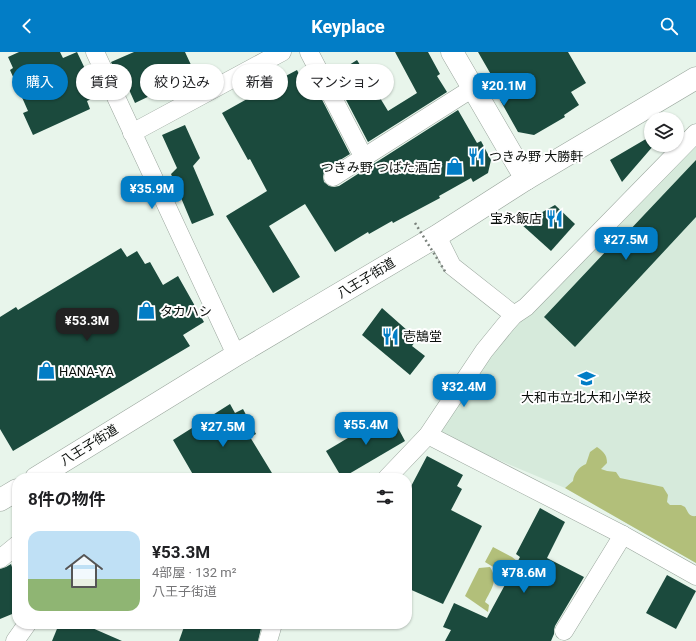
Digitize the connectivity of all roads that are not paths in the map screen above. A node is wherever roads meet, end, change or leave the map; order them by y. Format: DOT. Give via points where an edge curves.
graph roads {
  1 [pos="95,52"];
  2 [pos="282,52"];
  3 [pos="309,52"];
  4 [pos="452,52"];
  5 [pos="696,78"];
  6 [pos="473,88"];
  7 [pos="132,133"];
  8 [pos="696,133"];
  9 [pos="364,158"];
  10 [pos="333,177"];
  11 [pos="526,179"];
  12 [pos="437,236"];
  13 [pos="514,315"];
  14 [pos="236,355"];
  15 [pos="428,434"];
  16 [pos="50,473"];
  17 [pos="392,473"];
  18 [pos="12,493"];
  19 [pos="0,500"];
  20 [pos="623,534"];
  21 [pos="12,549"];
  22 [pos="0,559"];
  23 [pos="696,576"];
  24 [pos="24,629"];
  25 [pos="272,629"];
  26 [pos="564,631"];
  27 [pos="15,641"];
  28 [pos="268,641"];
  1 -- 7 [label="street"];
  2 -- 7 [label="street"];
  3 -- 9 [label="street"];
  4 -- 6 [label="main road"];
  5 -- 11 [label="main road, 八王子街道"];
  6 -- 9 [label="street"];
  6 -- 11 [label="main road"];
  7 -- 14 [label="street"];
  8 -- 13 [label="street" via="526,307"];
  9 -- 10 [label="street"];
  11 -- 12 [label="main road, 八王子街道"];
  12 -- 13 [label="street" via="452,266"];
  12 -- 14 [label="main road, 八王子街道"];
  13 -- 15 [label="street" via="484,352"];
  14 -- 16 [label="main road, 八王子街道"];
  15 -- 17 [label="street"];
  15 -- 20 [label="street"];
  18 -- 19 [label="main road"];
  20 -- 23 [label="street"];
  20 -- 26 [label="street"];
  21 -- 22 [label="street"];
  24 -- 27 [label="street"];
  25 -- 28 [label="street"];
}
